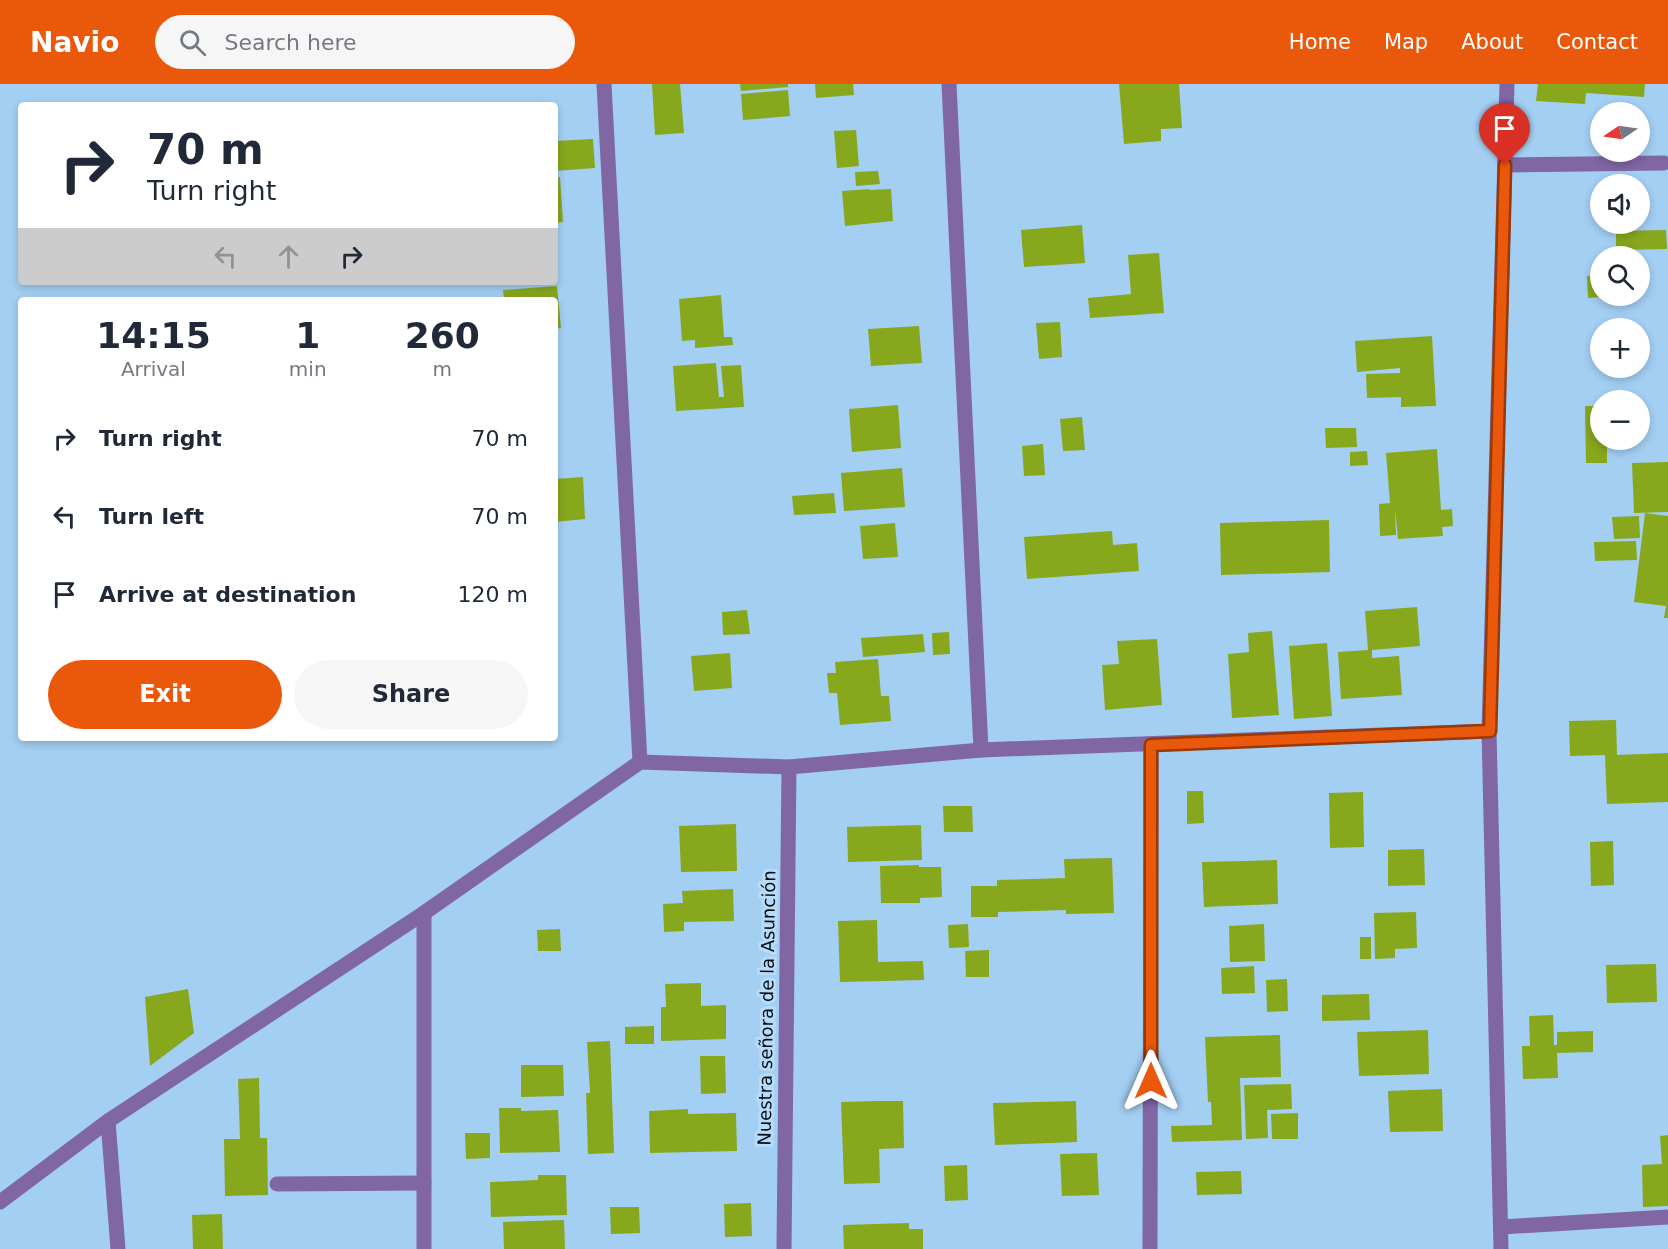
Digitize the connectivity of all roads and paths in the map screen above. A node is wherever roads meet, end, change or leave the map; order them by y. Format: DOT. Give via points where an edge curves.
graph roads {
  1 [pos="604,84"];
  2 [pos="948,84"];
  3 [pos="1507,84"];
  4 [pos="1664,163"];
  5 [pos="1505,165"];
  6 [pos="1490,731"];
  7 [pos="1151,745"];
  8 [pos="981,750"];
  9 [pos="640,762"];
  10 [pos="789,767"];
  11 [pos="424,913"];
  12 [pos="108,1120"];
  13 [pos="424,1183"];
  14 [pos="276,1184"];
  15 [pos="0,1202"];
  16 [pos="1668,1217"];
  17 [pos="1501,1227"];
  18 [pos="118,1249"];
  19 [pos="424,1249"];
  20 [pos="784,1249"];
  21 [pos="1150,1249"];
  22 [pos="1501,1249"];
  1 -- 9 [label="street"];
  2 -- 8 [label="street"];
  3 -- 5 [label="street"];
  4 -- 5 [label="street"];
  5 -- 6 [label="street"];
  6 -- 7 [label="street"];
  6 -- 17 [label="street"];
  7 -- 8 [label="street"];
  7 -- 21 [label="street"];
  8 -- 10 [label="street"];
  9 -- 10 [label="street"];
  9 -- 11 [label="street"];
  10 -- 20 [label="street, Nuestra señora de la Asunción"];
  11 -- 12 [label="street"];
  11 -- 13 [label="street"];
  12 -- 15 [label="street"];
  12 -- 18 [label="street"];
  13 -- 14 [label="street"];
  13 -- 19 [label="street"];
  16 -- 17 [label="street"];
  17 -- 22 [label="street"];
}
